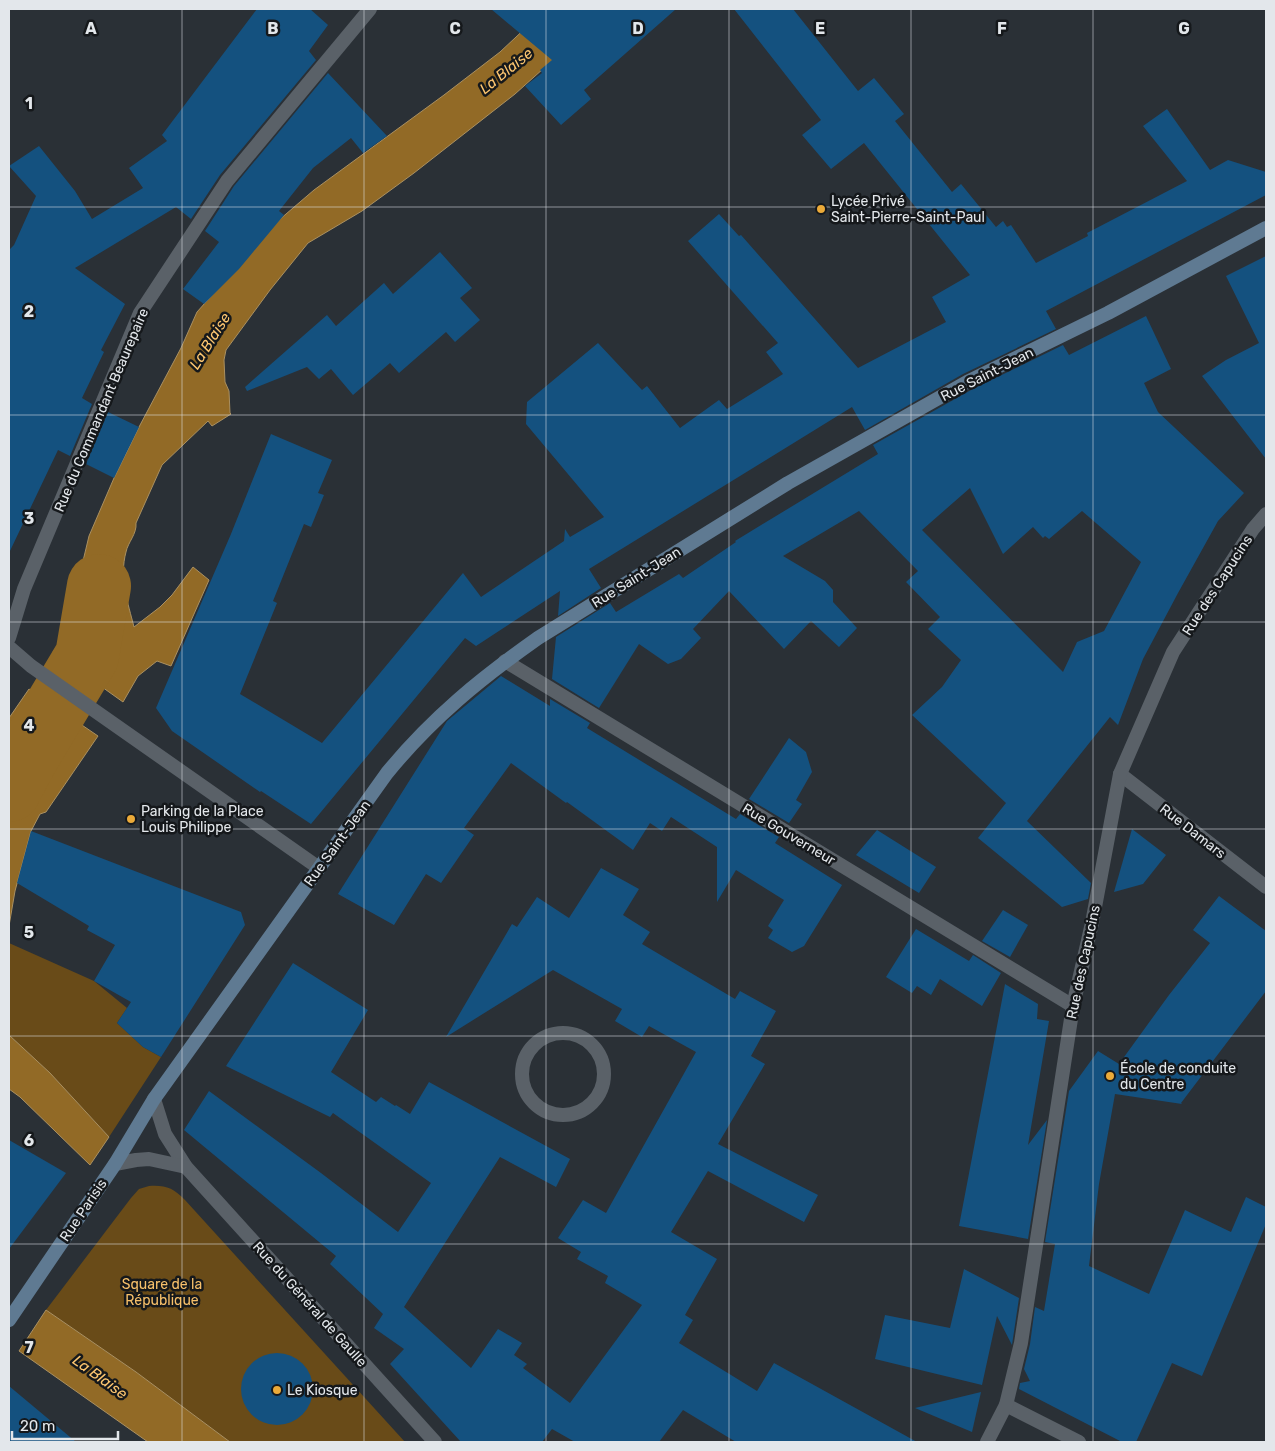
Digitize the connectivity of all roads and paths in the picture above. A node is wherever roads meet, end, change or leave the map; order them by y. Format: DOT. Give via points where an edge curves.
graph roads {
  1 [pos="370,9"];
  2 [pos="1266,228"];
  3 [pos="1266,514"];
  4 [pos="9,638"];
  5 [pos="9,647"];
  6 [pos="505,661"];
  7 [pos="1120,774"];
  8 [pos="318,868"];
  9 [pos="1266,887"];
  10 [pos="1073,1006"];
  11 [pos="547,1036"];
  12 [pos="154,1099"];
  13 [pos="115,1164"];
  14 [pos="186,1167"];
  15 [pos="9,1320"];
  16 [pos="1006,1405"];
  17 [pos="435,1442"];
  18 [pos="987,1442"];
  19 [pos="1079,1442"];
  1 -- 4 [label="street, Rue du Commandant Beaurepaire" via="227,181 140,313 24,589"];
  2 -- 6 [label="main road, Rue Saint-Jean" via="1108,313 967,382 796,478"];
  3 -- 7 [label="street, Rue des Capucins" via="1174,652"];
  5 -- 8 [label="street" via="31,666"];
  6 -- 8 [label="main road, Rue Saint-Jean" via="459,698 410,745"];
  6 -- 10 [label="street, Rue Gouverneur"];
  7 -- 9 [label="street, Rue Damars"];
  7 -- 10 [label="street, Rue des Capucins"];
  8 -- 12 [label="main road, Rue Saint-Jean"];
  10 -- 16 [label="street, Rue des Capucins" via="1021,1343"];
  11 -- 11 [label="street" via="526,1054 522,1082 527,1094 546,1112 572,1115 585,1110 602,1090 605,1077 604,1063 598,1050 575,1034 561,1032"];
  12 -- 13 [label="main road, Rue Parisis"];
  12 -- 14 [label="street, Rue du Général de Gaulle" via="165,1134"];
  13 -- 14 [label="street" via="149,1159"];
  13 -- 15 [label="main road, Rue Parisis"];
  14 -- 17 [label="street, Rue du Général de Gaulle"];
  16 -- 18 [label="street, Rue des Capucins"];
  16 -- 19 [label="street"];
}
